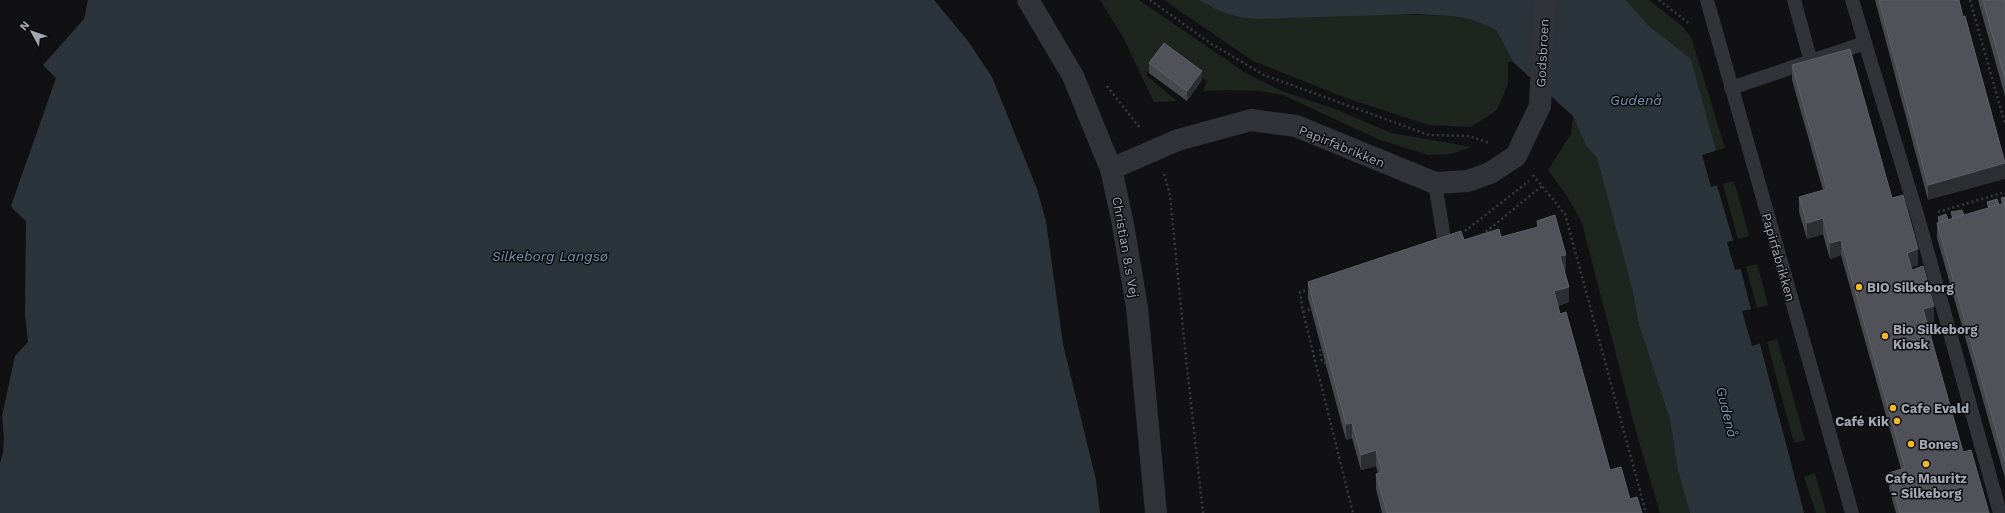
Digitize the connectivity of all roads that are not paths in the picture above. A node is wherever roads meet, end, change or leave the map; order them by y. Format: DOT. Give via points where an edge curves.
graph roads {
  1 [pos="1028,0"];
  2 [pos="1545,0"];
  3 [pos="1707,0"];
  4 [pos="1794,0"];
  5 [pos="1852,0"];
  6 [pos="1865,43"];
  7 [pos="1811,62"];
  8 [pos="1731,88"];
  9 [pos="1516,156"];
  10 [pos="1111,169"];
  11 [pos="1435,183"];
  12 [pos="1446,249"];
  13 [pos="1156,513"];
  14 [pos="1852,513"];
  15 [pos="2000,513"];
  1 -- 10 [label="street, Christian 8.s Vej" via="1073,76"];
  2 -- 9 [label="street, Godsbroen" via="1540,106"];
  3 -- 8 [label="lane, Papirfabrikken"];
  4 -- 7 [label="lane"];
  5 -- 6 [label="lane"];
  6 -- 7 [label="lane"];
  6 -- 15 [label="lane" via="1918,218"];
  7 -- 8 [label="lane"];
  8 -- 14 [label="lane, Papirfabrikken"];
  9 -- 11 [label="street, Papirfabrikken" via="1490,173 1468,181"];
  10 -- 11 [label="street, Papirfabrikken" via="1178,140 1251,120 1296,126"];
  10 -- 13 [label="street, Christian 8.s Vej" via="1137,307"];
  11 -- 12 [label="lane"];
}
